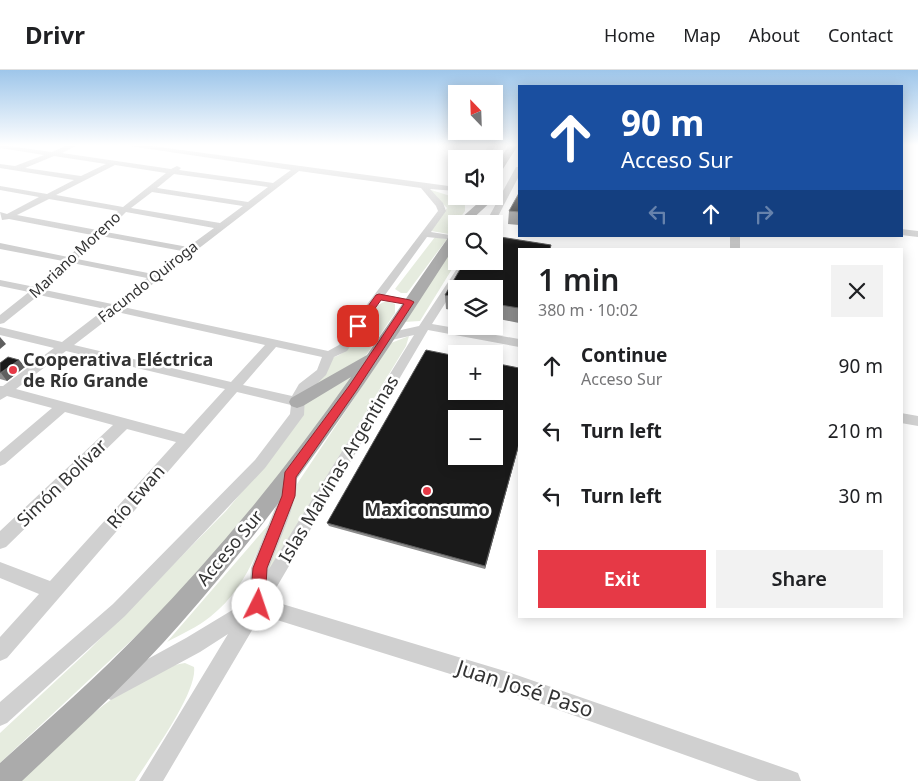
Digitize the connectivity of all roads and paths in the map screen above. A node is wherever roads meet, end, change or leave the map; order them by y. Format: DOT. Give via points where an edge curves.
graph roads {
  1 [pos="82,178"];
  2 [pos="163,178"];
  3 [pos="221,178"];
  4 [pos="285,178"];
  5 [pos="363,178"];
  6 [pos="515,181"];
  7 [pos="274,186"];
  8 [pos="427,187"];
  9 [pos="0,188"];
  10 [pos="149,189"];
  11 [pos="448,192"];
  12 [pos="48,196"];
  13 [pos="250,205"];
  14 [pos="483,205"];
  15 [pos="124,209"];
  16 [pos="473,215"];
  17 [pos="494,215"];
  18 [pos="3,217"];
  19 [pos="221,226"];
  20 [pos="448,231"];
  21 [pos="903,232"];
  22 [pos="98,233"];
  23 [pos="426,234"];
  24 [pos="918,234"];
  25 [pos="448,245"];
  26 [pos="0,246"];
  27 [pos="190,250"];
  28 [pos="70,260"];
  29 [pos="460,270"];
  30 [pos="155,277"];
  31 [pos="0,283"];
  32 [pos="37,291"];
  33 [pos="379,297"];
  34 [pos="410,302"];
  35 [pos="114,308"];
  36 [pos="0,321"];
  37 [pos="425,327"];
  38 [pos="0,331"];
  39 [pos="387,337"];
  40 [pos="273,343"];
  41 [pos="518,343"];
  42 [pos="66,346"];
  43 [pos="329,355"];
  44 [pos="375,356"];
  45 [pos="233,387"];
  46 [pos="2,392"];
  47 [pos="297,402"];
  48 [pos="63,406"];
  49 [pos="903,418"];
  50 [pos="918,421"];
  51 [pos="124,423"];
  52 [pos="187,440"];
  53 [pos="0,460"];
  54 [pos="290,476"];
  55 [pos="0,542"];
  56 [pos="0,570"];
  57 [pos="53,591"];
  58 [pos="258,605"];
  59 [pos="0,651"];
  60 [pos="84,704"];
  61 [pos="0,716"];
  62 [pos="0,781"];
  63 [pos="150,781"];
  64 [pos="790,781"];
  1 -- 12 [label="street"];
  2 -- 10 [label="street, Mariano Moreno"];
  3 -- 7 [label="street"];
  4 -- 7 [label="street, Facundo Quiroga"];
  5 -- 8 [label="street"];
  6 -- 17 [label="street"];
  7 -- 13 [label="street, Facundo Quiroga"];
  8 -- 11 [label="street"];
  8 -- 23 [label="street" via="442,208"];
  9 -- 12 [label="street"];
  10 -- 13 [label="street"];
  10 -- 15 [label="street, Mariano Moreno"];
  12 -- 15 [label="street"];
  12 -- 18 [label="street"];
  13 -- 19 [label="street, Facundo Quiroga"];
  14 -- 16 [label="main road, Acceso Sur"];
  15 -- 19 [label="street"];
  15 -- 22 [label="street, Mariano Moreno"];
  18 -- 22 [label="street"];
  19 -- 27 [label="street, Facundo Quiroga"];
  20 -- 23 [label="street"];
  21 -- 24 [label="street"];
  22 -- 27 [label="street"];
  22 -- 28 [label="street, Mariano Moreno"];
  23 -- 33 [label="street"];
  25 -- 34 [label="main road, Acceso Sur"];
  26 -- 28 [label="street"];
  27 -- 30 [label="street, Facundo Quiroga"];
  28 -- 30 [label="street"];
  28 -- 32 [label="street, Mariano Moreno"];
  29 -- 37 [label="street, Islas Malvinas Argentinas"];
  30 -- 35 [label="street, Facundo Quiroga"];
  31 -- 32 [label="street"];
  32 -- 35 [label="street"];
  32 -- 36 [label="street, Mariano Moreno"];
  33 -- 34 [label="street"];
  33 -- 43 [label="street" via="343,348"];
  34 -- 39 [label="main road, Acceso Sur"];
  35 -- 40 [label="street"];
  35 -- 42 [label="street, Facundo Quiroga"];
  37 -- 39 [label="street"];
  37 -- 41 [label="street"];
  37 -- 58 [label="street, Islas Malvinas Argentinas"];
  38 -- 42 [label="street"];
  39 -- 44 [label="main road, Acceso Sur"];
  40 -- 43 [label="street"];
  40 -- 45 [label="street, Río Ewan"];
  42 -- 45 [label="street"];
  42 -- 46 [label="street, Facundo Quiroga"];
  43 -- 47 [label="street" via="325,369 304,387"];
  44 -- 47 [label="main road"];
  44 -- 54 [label="main road, Acceso Sur"];
  45 -- 47 [label="street"];
  45 -- 52 [label="street, Río Ewan"];
  46 -- 48 [label="street"];
  47 -- 61 [label="street" via="297,415 260,464 223,504 119,610"];
  48 -- 51 [label="street"];
  48 -- 53 [label="street"];
  49 -- 50 [label="street"];
  51 -- 52 [label="street"];
  51 -- 55 [label="street, Simón Bolívar"];
  52 -- 57 [label="street, Río Ewan"];
  54 -- 58 [label="street" via="288,496 260,568"];
  54 -- 60 [label="main road, Acceso Sur" via="172,616"];
  56 -- 57 [label="street"];
  57 -- 59 [label="street, Río Ewan"];
  58 -- 60 [label="street" via="193,646"];
  58 -- 63 [label="street, Islas Malvinas Argentinas"];
  58 -- 64 [label="street, Juan José Paso" via="508,682"];
  60 -- 62 [label="main road, Acceso Sur"];
}
